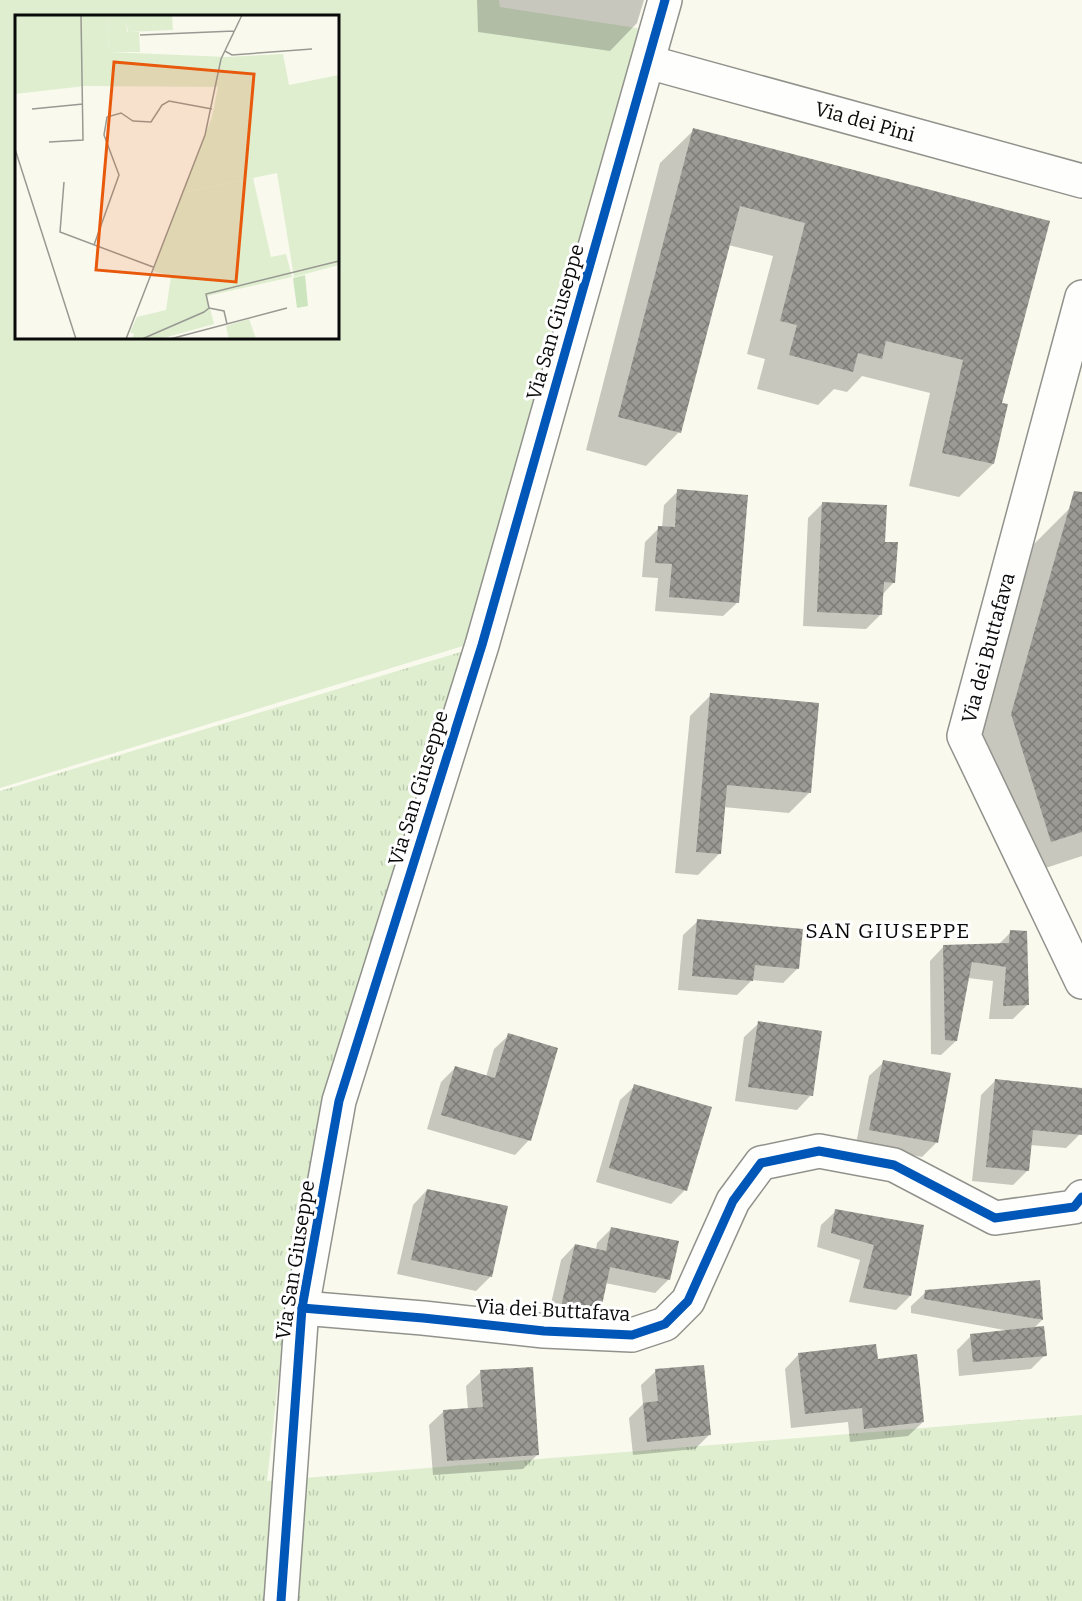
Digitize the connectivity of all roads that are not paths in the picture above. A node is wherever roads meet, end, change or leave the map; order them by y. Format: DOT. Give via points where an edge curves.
graph roads {
  1 [pos="665,0"];
  2 [pos="648,62"];
  3 [pos="1082,181"];
  4 [pos="1082,297"];
  5 [pos="1082,982"];
  6 [pos="1082,1197"];
  7 [pos="302,1308"];
  8 [pos="281,1601"];
  1 -- 2 [label="street, Via San Giuseppe"];
  2 -- 3 [label="street, Via dei Pini"];
  2 -- 7 [label="street, Via San Giuseppe" via="482,645 339,1101"];
  4 -- 5 [label="street, Via dei Buttafava" via="964,736"];
  6 -- 7 [label="street, Via dei Buttafava" via="1074,1207 995,1218 894,1165 819,1151 761,1163 734,1201 688,1301 665,1324 632,1335 544,1331"];
  7 -- 8 [label="street, Via San Giuseppe"];
}
